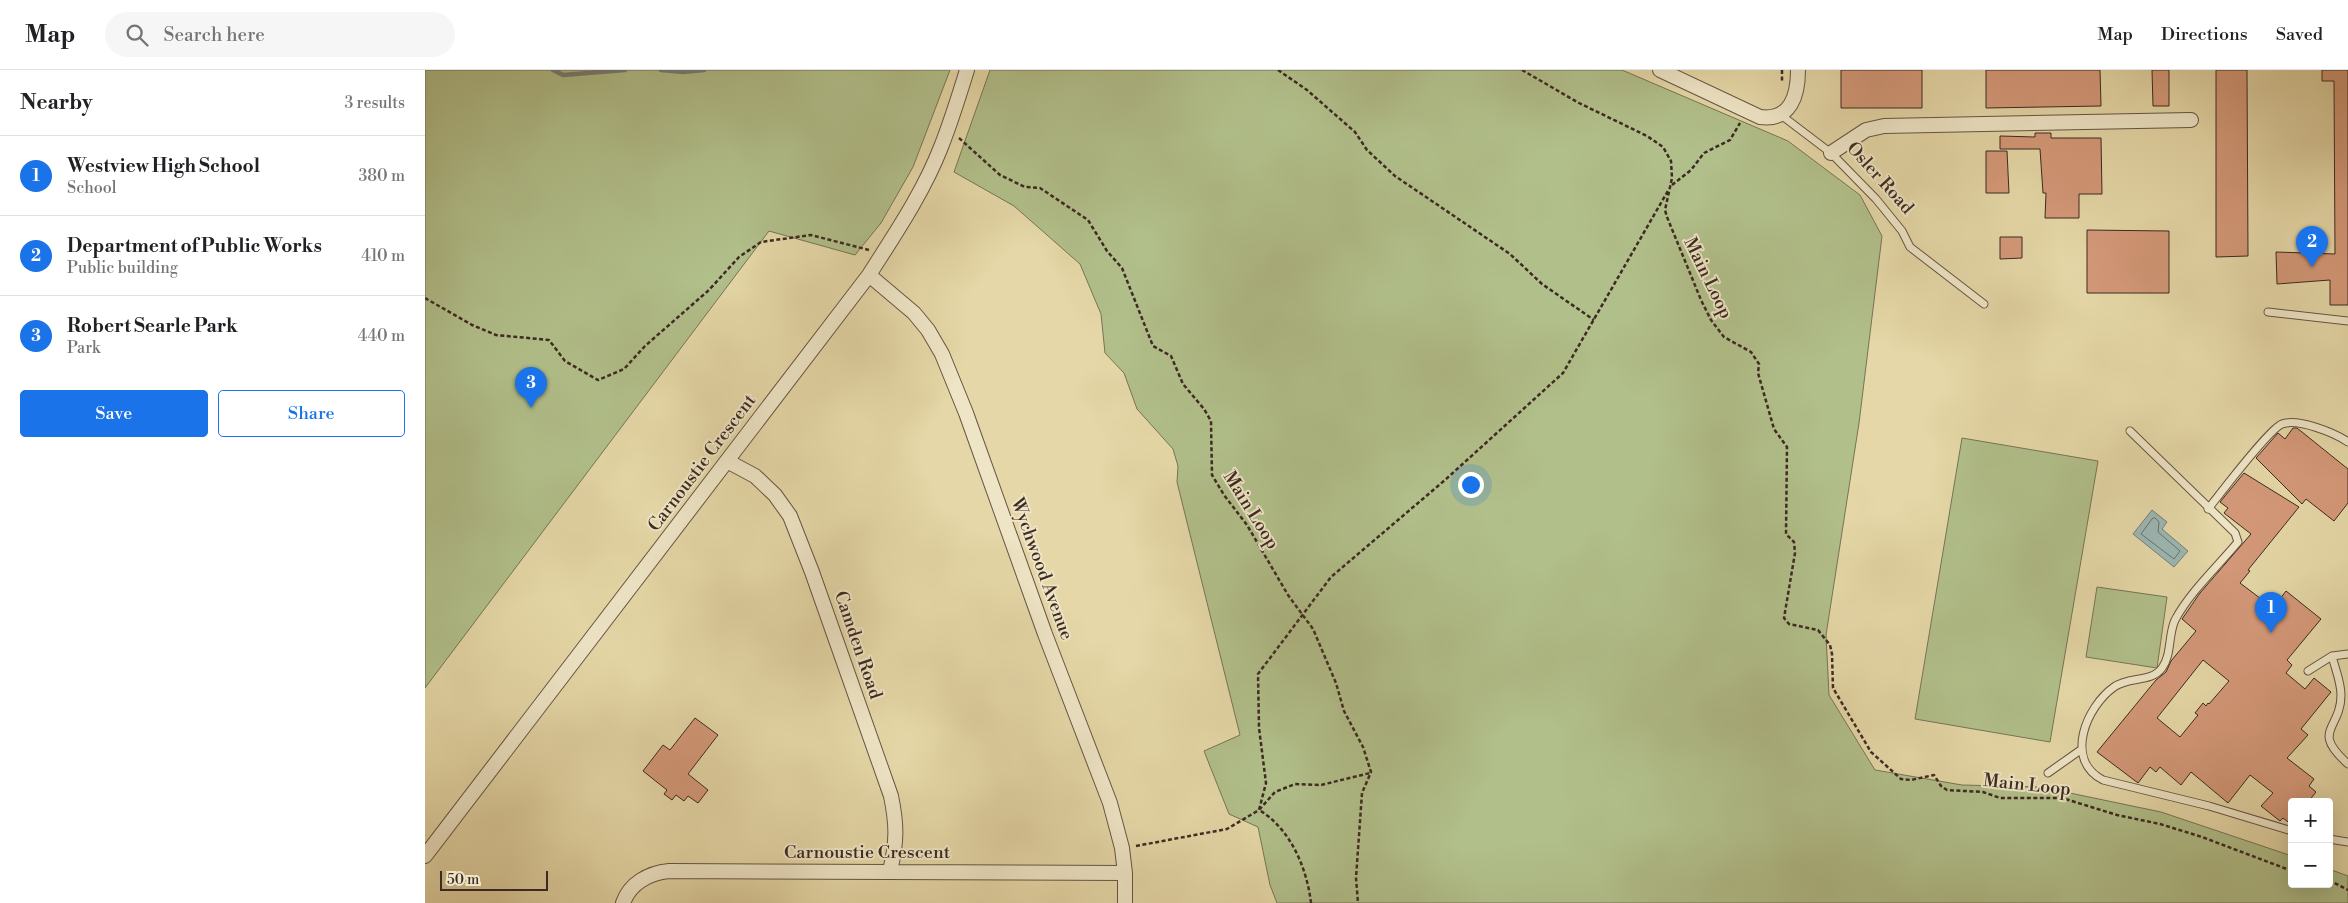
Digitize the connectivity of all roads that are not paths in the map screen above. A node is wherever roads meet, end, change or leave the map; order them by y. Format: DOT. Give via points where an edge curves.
graph roads {
  1 [pos="967,70"];
  2 [pos="1660,70"];
  3 [pos="1798,70"];
  4 [pos="1781,115"];
  5 [pos="2191,120"];
  6 [pos="1831,152"];
  7 [pos="869,275"];
  8 [pos="1984,304"];
  9 [pos="2268,312"];
  10 [pos="2348,321"];
  11 [pos="2130,431"];
  12 [pos="2348,442"];
  13 [pos="727,461"];
  14 [pos="2208,509"];
  15 [pos="2348,654"];
  16 [pos="2332,656"];
  17 [pos="2308,671"];
  18 [pos="2082,749"];
  19 [pos="2348,764"];
  20 [pos="2048,773"];
  21 [pos="2288,830"];
  22 [pos="2333,840"];
  23 [pos="2348,842"];
  24 [pos="425,856"];
  25 [pos="890,871"];
  26 [pos="1125,873"];
  27 [pos="623,903"];
  28 [pos="1125,903"];
  1 -- 7 [label="street, Carnoustie Crescent" via="941,147 907,217"];
  2 -- 4 [label="street" via="1760,117"];
  3 -- 4 [label="street" via="1795,97"];
  4 -- 6 [label="lane, Osler Road"];
  5 -- 6 [label="street" via="1875,126"];
  6 -- 8 [label="lane, Osler Road" via="1876,199 1902,231 1910,247"];
  7 -- 13 [label="street, Carnoustie Crescent"];
  7 -- 26 [label="street, Wychwood Avenue" via="914,313 942,354 1110,803"];
  9 -- 10 [label="lane"];
  11 -- 14 [label="lane"];
  12 -- 14 [label="lane" via="2313,427 2282,424"];
  13 -- 24 [label="street, Carnoustie Crescent"];
  13 -- 25 [label="street, Camden Road" via="755,476 775,495 790,516 805,553 891,796 897,841"];
  14 -- 18 [label="lane" via="2235,533 2238,542 2174,622 2167,660 2161,668 2148,678 2124,681 2103,697 2086,723"];
  15 -- 16 [label="lane"];
  16 -- 17 [label="lane"];
  16 -- 19 [label="lane" via="2341,695 2328,738 2336,753"];
  18 -- 20 [label="lane"];
  18 -- 21 [label="lane" via="2093,772 2103,780"];
  22 -- 23 [label="lane"];
  25 -- 26 [label="street, Carnoustie Crescent"];
  25 -- 27 [label="street, Carnoustie Crescent" via="660,872 634,885"];
  26 -- 28 [label="street, Wychwood Avenue"];
}
